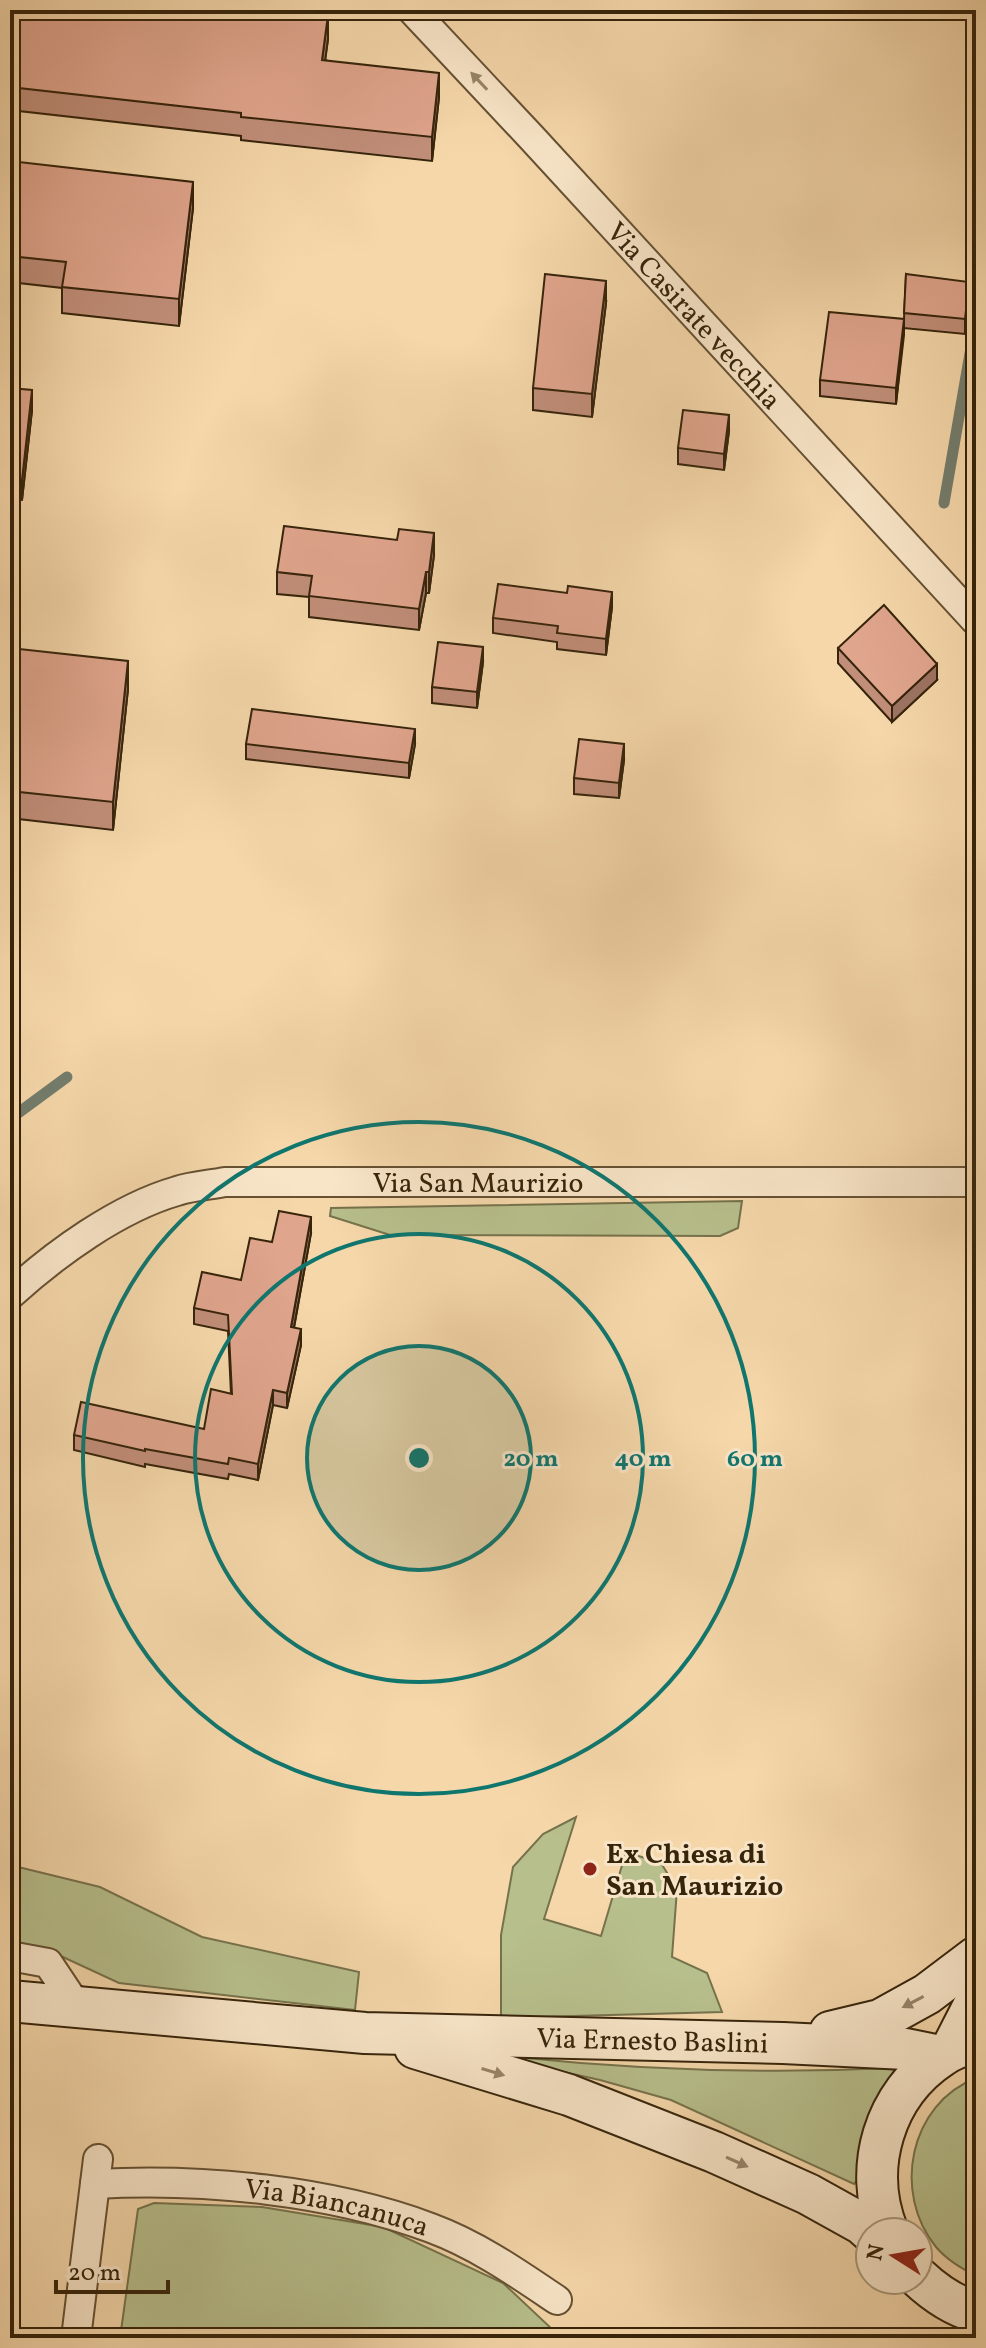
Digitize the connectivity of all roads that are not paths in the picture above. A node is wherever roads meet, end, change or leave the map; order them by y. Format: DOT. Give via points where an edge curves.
graph roads {
  1 [pos="412,10"];
  2 [pos="976,621"];
  3 [pos="976,1182"];
  4 [pos="10,1295"];
  5 [pos="10,1956"];
  6 [pos="976,1957"];
  7 [pos="10,2001"];
  8 [pos="976,2001"];
  9 [pos="78,2008"];
  10 [pos="365,2033"];
  11 [pos="783,2043"];
  12 [pos="956,2049"];
  13 [pos="882,2216"];
  14 [pos="854,2220"];
  15 [pos="934,2290"];
  16 [pos="932,2296"];
  17 [pos="557,2300"];
  18 [pos="976,2312"];
  19 [pos="76,2338"];
  20 [pos="958,2338"];
  2 -- 1 [label="street, Via Casirate vecchia, one-way"];
  3 -- 4 [label="street, Via San Maurizio" via="225,1182 177,1190 121,1215 46,1264"];
  5 -- 9 [label="street" via="48,1963"];
  6 -- 11 [label="main road, one-way" via="927,1994 880,2020"];
  7 -- 9 [label="main road, Via Ernesto Baslini"];
  8 -- 12 [label="main road"];
  9 -- 10 [label="main road, Via Ernesto Baslini"];
  10 -- 11 [label="main road, Via Ernesto Baslini"];
  10 -- 14 [label="main road, Via Ernesto Baslini, one-way" via="569,2095 685,2140"];
  11 -- 12 [label="main road, Via Ernesto Baslini"];
  12 -- 13 [label="main road" via="921,2072 892,2111 878,2157"];
  15 -- 18 [label="main road"];
  16 -- 20 [label="main road"];
  17 -- 19 [label="street, Via Biancanuca" via="495,2258 444,2234 356,2206 257,2188 146,2181 97,2172"];
}
